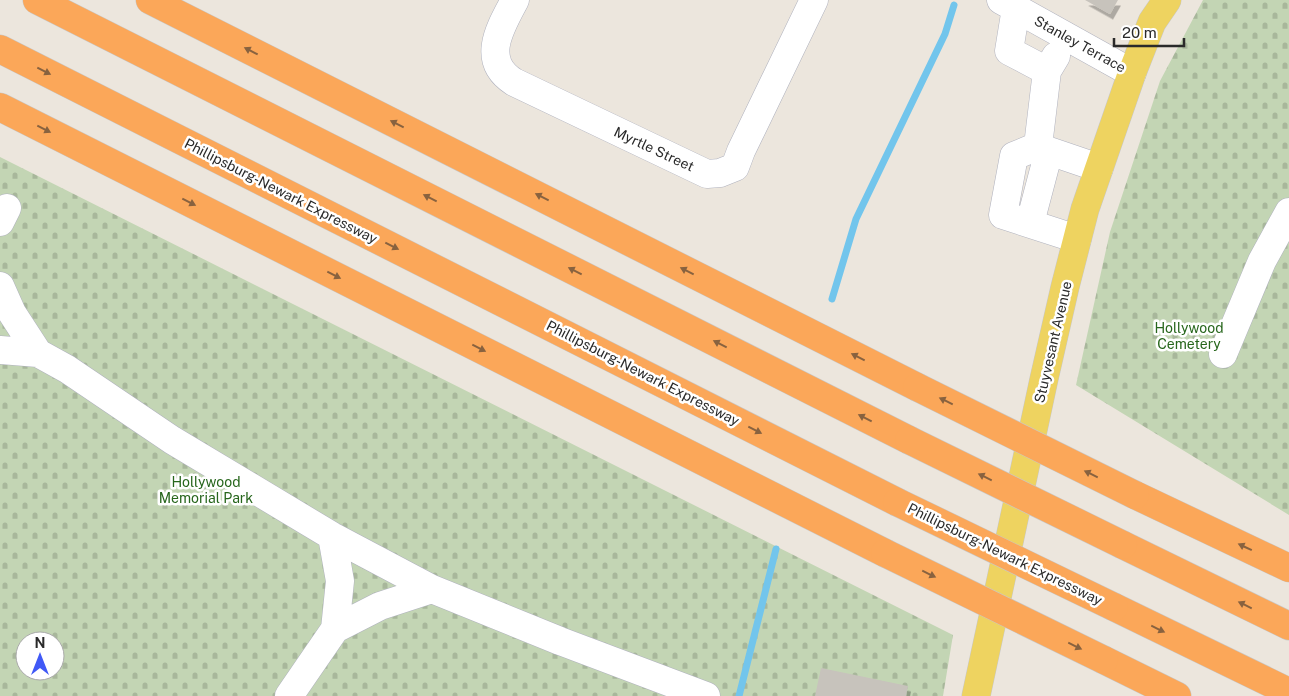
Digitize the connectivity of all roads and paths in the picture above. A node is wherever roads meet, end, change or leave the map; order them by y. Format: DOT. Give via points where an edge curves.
graph roads {
  1 [pos="37,0"];
  2 [pos="150,0"];
  3 [pos="515,0"];
  4 [pos="814,0"];
  5 [pos="1167,0"];
  6 [pos="1008,4"];
  7 [pos="1067,37"];
  8 [pos="0,49"];
  9 [pos="1047,71"];
  10 [pos="1132,72"];
  11 [pos="0,107"];
  12 [pos="1044,149"];
  13 [pos="1099,168"];
  14 [pos="1289,212"];
  15 [pos="1077,240"];
  16 [pos="0,286"];
  17 [pos="0,350"];
  18 [pos="38,353"];
  19 [pos="1223,354"];
  20 [pos="332,536"];
  21 [pos="1289,568"];
  22 [pos="432,589"];
  23 [pos="1289,626"];
  24 [pos="335,629"];
  25 [pos="1289,692"];
  26 [pos="694,694"];
  27 [pos="289,696"];
  28 [pos="976,696"];
  29 [pos="1177,696"];
  23 -- 1 [label="highway, one-way, bridge" via="909,440"];
  21 -- 2 [label="highway, one-way, bridge" via="917,387"];
  3 -- 4 [label="street, Myrtle Street" via="498,34 497,62 503,75 706,174 735,167"];
  5 -- 10 [label="main road, Stuyvesant Avenue" via="1152,22"];
  6 -- 7 [label="street, Stanley Terrace"];
  6 -- 9 [label="street" via="1009,51"];
  7 -- 9 [label="street"];
  7 -- 10 [label="street, Stanley Terrace"];
  8 -- 25 [label="highway, Phillipsburg-Newark Expressway, one-way, bridge" via="897,502"];
  9 -- 12 [label="street"];
  10 -- 13 [label="main road, Stuyvesant Avenue"];
  11 -- 29 [label="highway, one-way, bridge" via="885,553"];
  12 -- 13 [label="street"];
  12 -- 15 [label="street" via="1014,156 1003,214"];
  13 -- 15 [label="main road, Stuyvesant Avenue"];
  14 -- 19 [label="street" via="1262,261"];
  15 -- 28 [label="main road, Stuyvesant Avenue" via="1064,287"];
  16 -- 18 [label="street" via="12,313"];
  17 -- 18 [label="street"];
  18 -- 20 [label="street" via="172,440"];
  20 -- 22 [label="street"];
  20 -- 24 [label="street" via="340,581"];
  22 -- 24 [label="street" via="380,606"];
  22 -- 26 [label="street"];
  24 -- 27 [label="street"];
}
